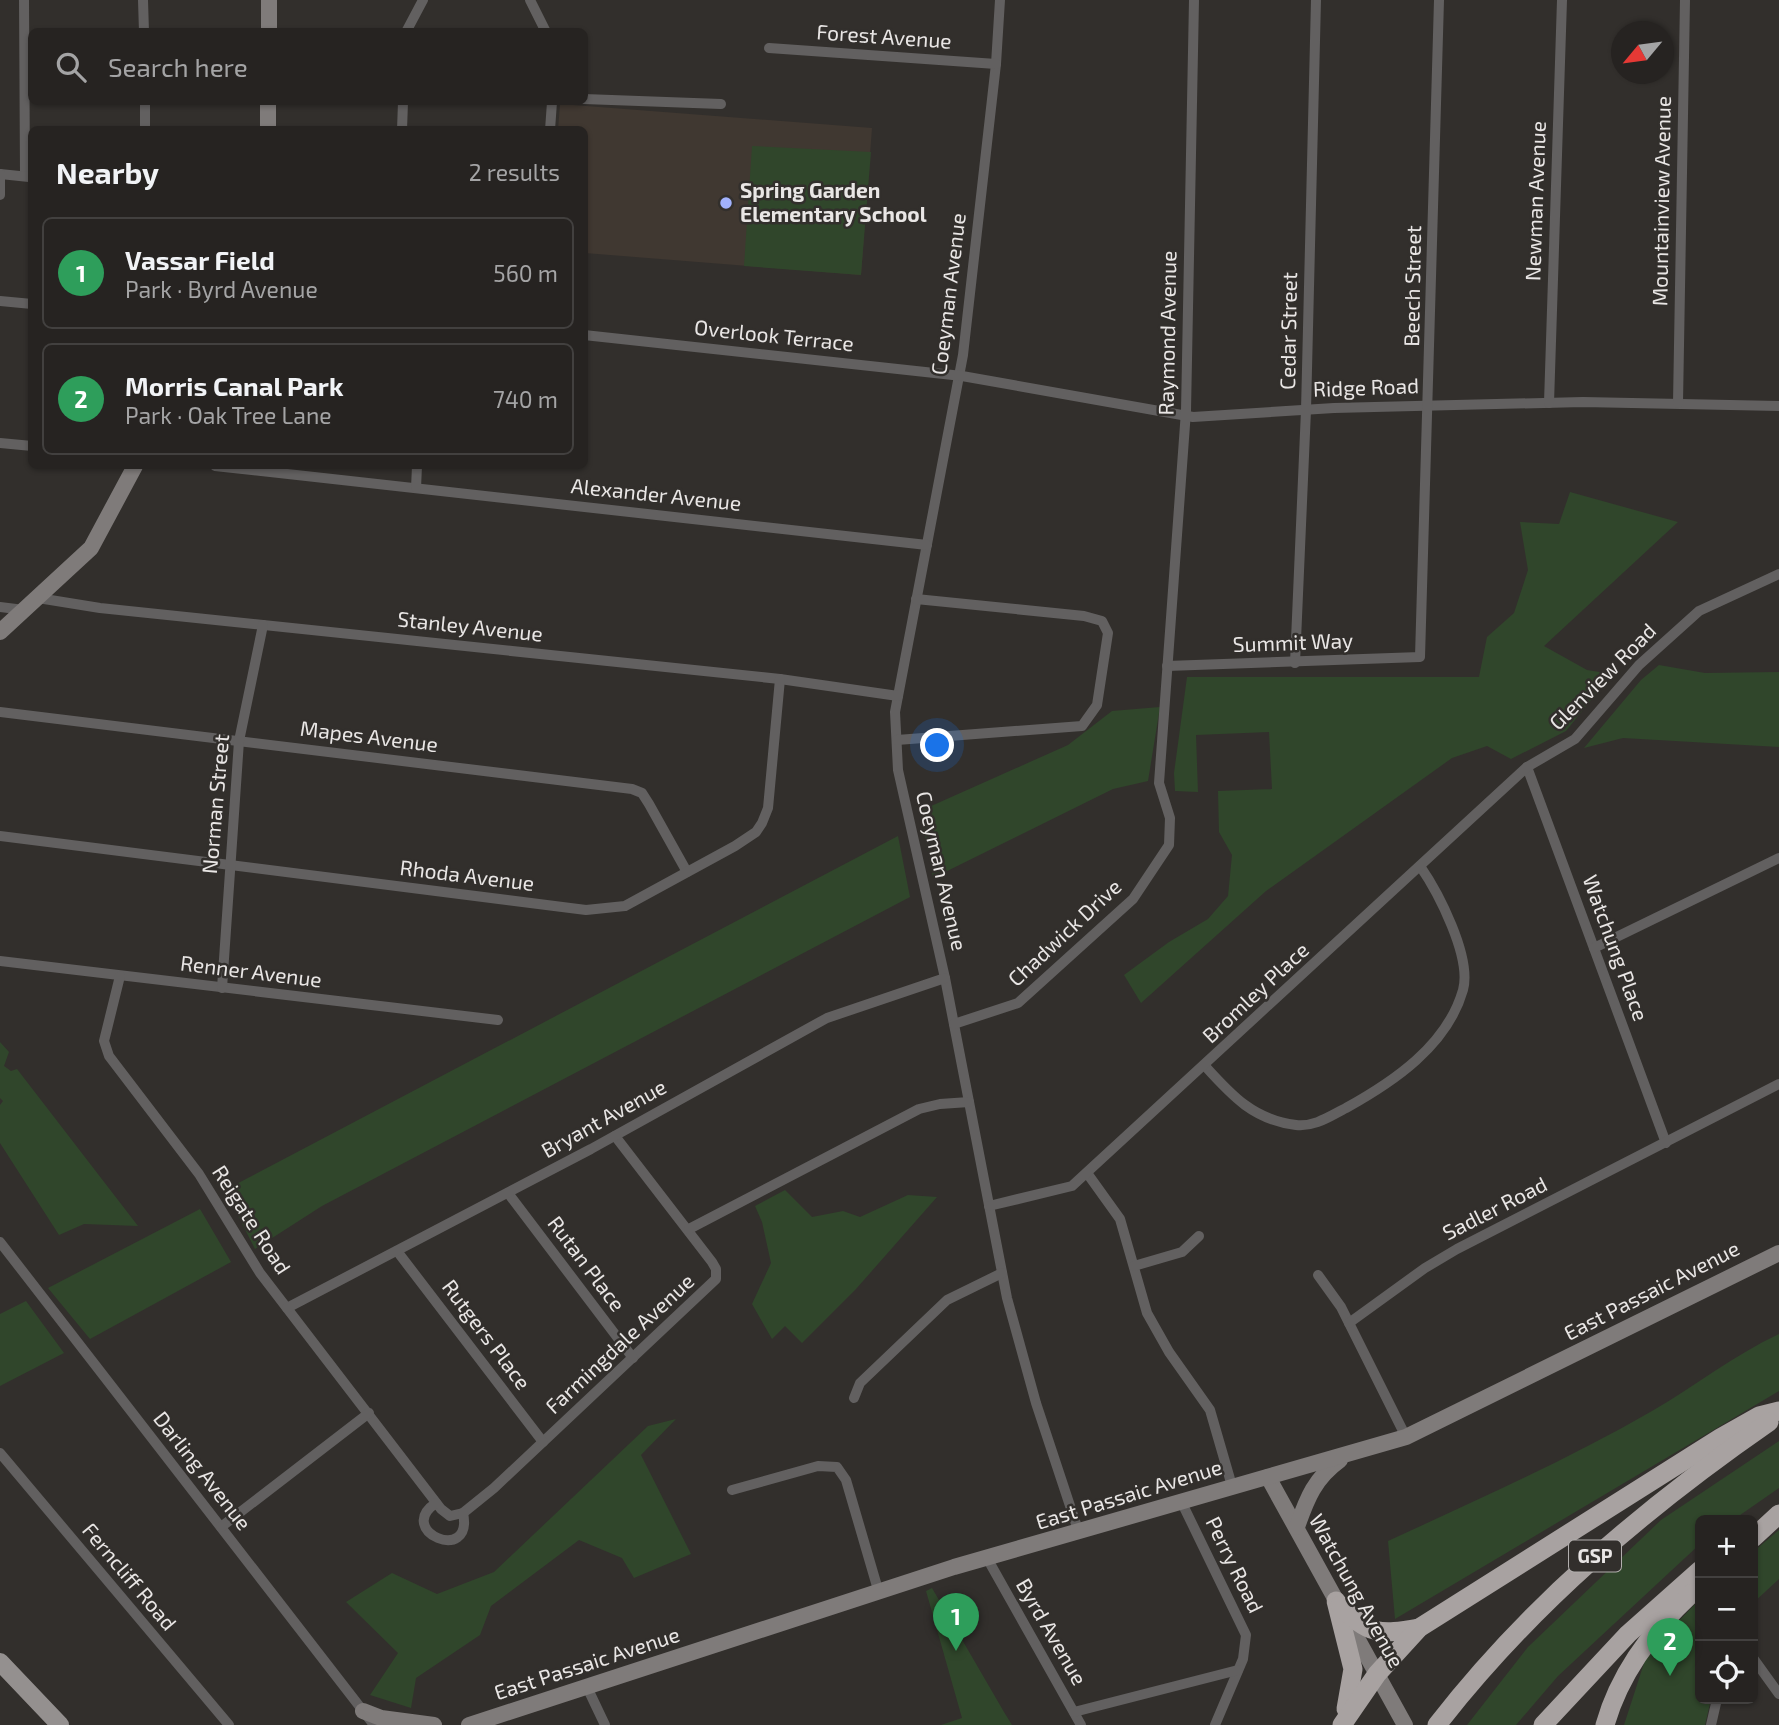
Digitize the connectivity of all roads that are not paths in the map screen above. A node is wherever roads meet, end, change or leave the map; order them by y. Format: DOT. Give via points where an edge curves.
graph roads {
  1 [pos="24,0"];
  2 [pos="143,0"];
  3 [pos="269,0"];
  4 [pos="423,0"];
  5 [pos="530,0"];
  6 [pos="1000,0"];
  7 [pos="1194,0"];
  8 [pos="1316,0"];
  9 [pos="1439,0"];
  10 [pos="1562,0"];
  11 [pos="1685,0"];
  12 [pos="144,28"];
  13 [pos="269,28"];
  14 [pos="408,28"];
  15 [pos="544,28"];
  16 [pos="769,48"];
  17 [pos="996,64"];
  18 [pos="588,99"];
  19 [pos="721,104"];
  20 [pos="145,105"];
  21 [pos="268,105"];
  22 [pos="403,105"];
  23 [pos="552,105"];
  24 [pos="145,126"];
  25 [pos="268,126"];
  26 [pos="402,126"];
  27 [pos="550,126"];
  28 [pos="0,174"];
  29 [pos="28,177"];
  30 [pos="0,195"];
  31 [pos="0,301"];
  32 [pos="28,304"];
  33 [pos="588,335"];
  34 [pos="959,375"];
  35 [pos="1549,402"];
  36 [pos="1678,403"];
  37 [pos="1429,405"];
  38 [pos="1779,406"];
  39 [pos="1306,410"];
  40 [pos="1186,417"];
  41 [pos="0,443"];
  42 [pos="28,446"];
  43 [pos="133,469"];
  44 [pos="242,469"];
  45 [pos="417,469"];
  46 [pos="416,488"];
  47 [pos="927,545"];
  48 [pos="1779,574"];
  49 [pos="38,598"];
  50 [pos="916,599"];
  51 [pos="0,607"];
  52 [pos="24,610"];
  53 [pos="263,625"];
  54 [pos="0,632"];
  55 [pos="1420,657"];
  56 [pos="1295,663"];
  57 [pos="1167,666"];
  58 [pos="780,679"];
  59 [pos="898,696"];
  60 [pos="0,712"];
  61 [pos="897,740"];
  62 [pos="239,741"];
  63 [pos="1527,767"];
  64 [pos="0,836"];
  65 [pos="1779,858"];
  66 [pos="1420,866"];
  67 [pos="230,867"];
  68 [pos="687,872"];
  69 [pos="1594,948"];
  70 [pos="0,961"];
  71 [pos="120,976"];
  72 [pos="945,978"];
  73 [pos="222,988"];
  74 [pos="498,1020"];
  75 [pos="954,1024"];
  76 [pos="1205,1066"];
  77 [pos="1779,1084"];
  78 [pos="969,1102"];
  79 [pos="615,1136"];
  80 [pos="1666,1143"];
  81 [pos="1087,1173"];
  82 [pos="508,1193"];
  83 [pos="989,1206"];
  84 [pos="689,1229"];
  85 [pos="1199,1236"];
  86 [pos="0,1242"];
  87 [pos="397,1251"];
  88 [pos="1779,1252"];
  89 [pos="1134,1266"];
  90 [pos="1002,1273"];
  91 [pos="1318,1275"];
  92 [pos="287,1308"];
  93 [pos="1349,1323"];
  94 [pos="633,1358"];
  95 [pos="854,1398"];
  96 [pos="369,1413"];
  97 [pos="1779,1413"];
  98 [pos="1406,1437"];
  99 [pos="544,1442"];
  100 [pos="1354,1452"];
  101 [pos="0,1453"];
  102 [pos="1268,1477"];
  103 [pos="1232,1486"];
  104 [pos="732,1490"];
  105 [pos="1181,1502"];
  106 [pos="436,1503"];
  107 [pos="1779,1511"];
  108 [pos="463,1513"];
  109 [pos="1758,1525"];
  110 [pos="221,1527"];
  111 [pos="1297,1527"];
  112 [pos="1079,1533"];
  113 [pos="1758,1533"];
  114 [pos="987,1558"];
  115 [pos="1695,1574"];
  116 [pos="1695,1591"];
  117 [pos="879,1593"];
  118 [pos="1336,1601"];
  119 [pos="1419,1628"];
  120 [pos="0,1662"];
  121 [pos="1758,1665"];
  122 [pos="1238,1670"];
  123 [pos="1377,1674"];
  124 [pos="586,1685"];
  125 [pos="1779,1694"];
  126 [pos="1716,1704"];
  127 [pos="363,1711"];
  128 [pos="1074,1712"];
  129 [pos="1402,1720"];
  130 [pos="60,1725"];
  131 [pos="229,1725"];
  132 [pos="374,1725"];
  133 [pos="434,1725"];
  134 [pos="470,1725"];
  135 [pos="605,1725"];
  136 [pos="1081,1725"];
  137 [pos="1215,1725"];
  138 [pos="1341,1725"];
  139 [pos="1437,1725"];
  140 [pos="1543,1725"];
  141 [pos="1605,1725"];
  142 [pos="1711,1725"];
  1 -- 29 [label="street"];
  2 -- 12 [label="street"];
  3 -- 13 [label="main road"];
  4 -- 14 [label="street"];
  5 -- 15 [label="street"];
  6 -- 17 [label="street, Coeyman Avenue"];
  7 -- 40 [label="street, Raymond Avenue"];
  8 -- 39 [label="street, Cedar Street"];
  9 -- 37 [label="street, Beech Street"];
  10 -- 35 [label="street, Newman Avenue"];
  11 -- 36 [label="street, Mountainview Avenue"];
  16 -- 17 [label="street, Forest Avenue"];
  17 -- 34 [label="street, Coeyman Avenue"];
  18 -- 19 [label="street"];
  20 -- 24 [label="street"];
  21 -- 25 [label="main road"];
  22 -- 26 [label="street"];
  23 -- 27 [label="street"];
  28 -- 29 [label="street"];
  28 -- 30 [label="street"];
  31 -- 32 [label="street"];
  33 -- 34 [label="street, Overlook Terrace"];
  34 -- 40 [label="street, Ridge Road"];
  34 -- 47 [label="street, Coeyman Avenue"];
  35 -- 36 [label="street, Ridge Road"];
  35 -- 37 [label="street, Ridge Road"];
  36 -- 38 [label="street, Ridge Road"];
  37 -- 39 [label="street, Ridge Road"];
  37 -- 55 [label="street, Beech Street"];
  39 -- 40 [label="street, Ridge Road"];
  39 -- 56 [label="street, Cedar Street"];
  40 -- 57 [label="street, Raymond Avenue"];
  41 -- 42 [label="street"];
  43 -- 49 [label="main road" via="91,548"];
  44 -- 46 [label="street, Alexander Avenue"];
  45 -- 46 [label="street"];
  46 -- 47 [label="street, Alexander Avenue"];
  47 -- 50 [label="street, Coeyman Avenue"];
  48 -- 63 [label="street, Glenview Road" via="1699,611 1639,665 1575,739"];
  49 -- 52 [label="main road"];
  49 -- 53 [label="street, Stanley Avenue"];
  50 -- 59 [label="street, Coeyman Avenue"];
  50 -- 61 [label="street" via="1102,621 1108,633 1097,705 1082,726"];
  51 -- 52 [label="street"];
  52 -- 54 [label="main road"];
  53 -- 58 [label="street, Stanley Avenue"];
  53 -- 62 [label="street, Norman Street"];
  55 -- 56 [label="street, Summit Way"];
  56 -- 57 [label="street, Summit Way"];
  57 -- 75 [label="street, Chadwick Drive" via="1160,783 1170,818 1168,845 1153,873 1133,899 1018,1003"];
  58 -- 59 [label="street, Stanley Avenue"];
  58 -- 68 [label="street, Rhoda Avenue" via="768,808 762,823 735,846"];
  59 -- 61 [label="street, Coeyman Avenue"];
  60 -- 62 [label="street, Mapes Avenue"];
  61 -- 72 [label="street, Coeyman Avenue" via="898,770"];
  62 -- 67 [label="street, Norman Street"];
  62 -- 68 [label="street, Mapes Avenue" via="632,789 642,793"];
  63 -- 66 [label="street, Bromley Place"];
  63 -- 69 [label="street, Watchung Place"];
  64 -- 67 [label="street, Rhoda Avenue"];
  65 -- 69 [label="street"];
  66 -- 76 [label="street, Bromley Place"];
  66 -- 76 [label="street" via="1452,925 1464,988 1440,1031 1408,1069 1389,1085 1307,1125 1271,1119 1248,1109"];
  67 -- 68 [label="street, Rhoda Avenue" via="586,910 625,906"];
  67 -- 73 [label="street, Norman Street"];
  69 -- 80 [label="street, Watchung Place"];
  70 -- 71 [label="street, Renner Avenue"];
  71 -- 73 [label="street, Renner Avenue"];
  71 -- 92 [label="street, Reigate Road" via="104,1041 108,1056 199,1174 243,1250"];
  72 -- 75 [label="street, Coeyman Avenue"];
  72 -- 79 [label="street, Bryant Avenue" via="827,1018"];
  73 -- 74 [label="street, Renner Avenue"];
  75 -- 78 [label="street, Coeyman Avenue"];
  76 -- 81 [label="street, Bromley Place"];
  77 -- 80 [label="street, Sadler Road"];
  78 -- 83 [label="street, Coeyman Avenue"];
  78 -- 84 [label="street" via="919,1109"];
  79 -- 82 [label="street, Bryant Avenue"];
  79 -- 84 [label="street"];
  80 -- 93 [label="street, Sadler Road" via="1457,1249"];
  81 -- 83 [label="street, Bromley Place" via="1072,1186"];
  81 -- 89 [label="street" via="1120,1219"];
  82 -- 87 [label="street, Bryant Avenue"];
  82 -- 94 [label="street, Rutan Place"];
  83 -- 90 [label="street, Coeyman Avenue"];
  84 -- 94 [label="street, Farmingdale Avenue" via="716,1269 716,1279"];
  85 -- 89 [label="street" via="1182,1252"];
  86 -- 110 [label="street, Darling Avenue"];
  87 -- 92 [label="street, Bryant Avenue"];
  87 -- 99 [label="street, Rutgers Place"];
  88 -- 98 [label="main road, East Passaic Avenue"];
  89 -- 103 [label="street" via="1153,1324 1210,1410"];
  90 -- 95 [label="street" via="947,1300 860,1383"];
  90 -- 112 [label="street, Coeyman Avenue" via="1036,1404"];
  91 -- 93 [label="street"];
  92 -- 96 [label="street, Reigate Road"];
  93 -- 98 [label="street"];
  94 -- 99 [label="street, Farmingdale Avenue"];
  96 -- 106 [label="street, Reigate Road"];
  96 -- 110 [label="street"];
  97 -- 119 [label="highway" via="1759,1416 1720,1438"];
  97 -- 139 [label="highway, GSP" via="1691,1477 1570,1579"];
  98 -- 100 [label="main road, East Passaic Avenue"];
  99 -- 108 [label="street, Farmingdale Avenue"];
  100 -- 102 [label="main road, East Passaic Avenue"];
  100 -- 111 [label="main road" via="1323,1472 1311,1488"];
  101 -- 131 [label="street, Ferncliff Road"];
  102 -- 103 [label="main road, East Passaic Avenue"];
  102 -- 111 [label="main road, Watchung Avenue"];
  103 -- 105 [label="main road, East Passaic Avenue"];
  104 -- 117 [label="street" via="818,1466 837,1467 846,1480"];
  105 -- 112 [label="main road, East Passaic Avenue"];
  105 -- 122 [label="street, Perry Road" via="1246,1634"];
  106 -- 108 [label="street" via="450,1516"];
  106 -- 108 [label="street" via="427,1511 425,1523 440,1541 461,1533"];
  107 -- 109 [label="highway"];
  107 -- 113 [label="highway"];
  110 -- 127 [label="street, Darling Avenue"];
  111 -- 118 [label="main road, Watchung Avenue"];
  112 -- 114 [label="main road, East Passaic Avenue"];
  114 -- 117 [label="main road, East Passaic Avenue"];
  114 -- 128 [label="street, Byrd Avenue"];
  115 -- 140 [label="highway" via="1628,1634"];
  116 -- 141 [label="highway" via="1642,1647"];
  117 -- 124 [label="main road, East Passaic Avenue"];
  118 -- 119 [label="highway" via="1366,1629 1389,1633"];
  118 -- 123 [label="main road, Watchung Avenue"];
  118 -- 138 [label="highway" via="1353,1669"];
  119 -- 123 [label="highway"];
  120 -- 130 [label="main road"];
  121 -- 125 [label="street"];
  122 -- 128 [label="street"];
  122 -- 137 [label="street, Perry Road"];
  123 -- 129 [label="main road, Watchung Avenue"];
  123 -- 138 [label="highway"];
  124 -- 134 [label="main road, East Passaic Avenue"];
  124 -- 135 [label="street"];
  126 -- 142 [label="street"];
  127 -- 132 [label="street, Darling Avenue"];
  127 -- 133 [label="main road"];
  128 -- 136 [label="street, Byrd Avenue"];
}
